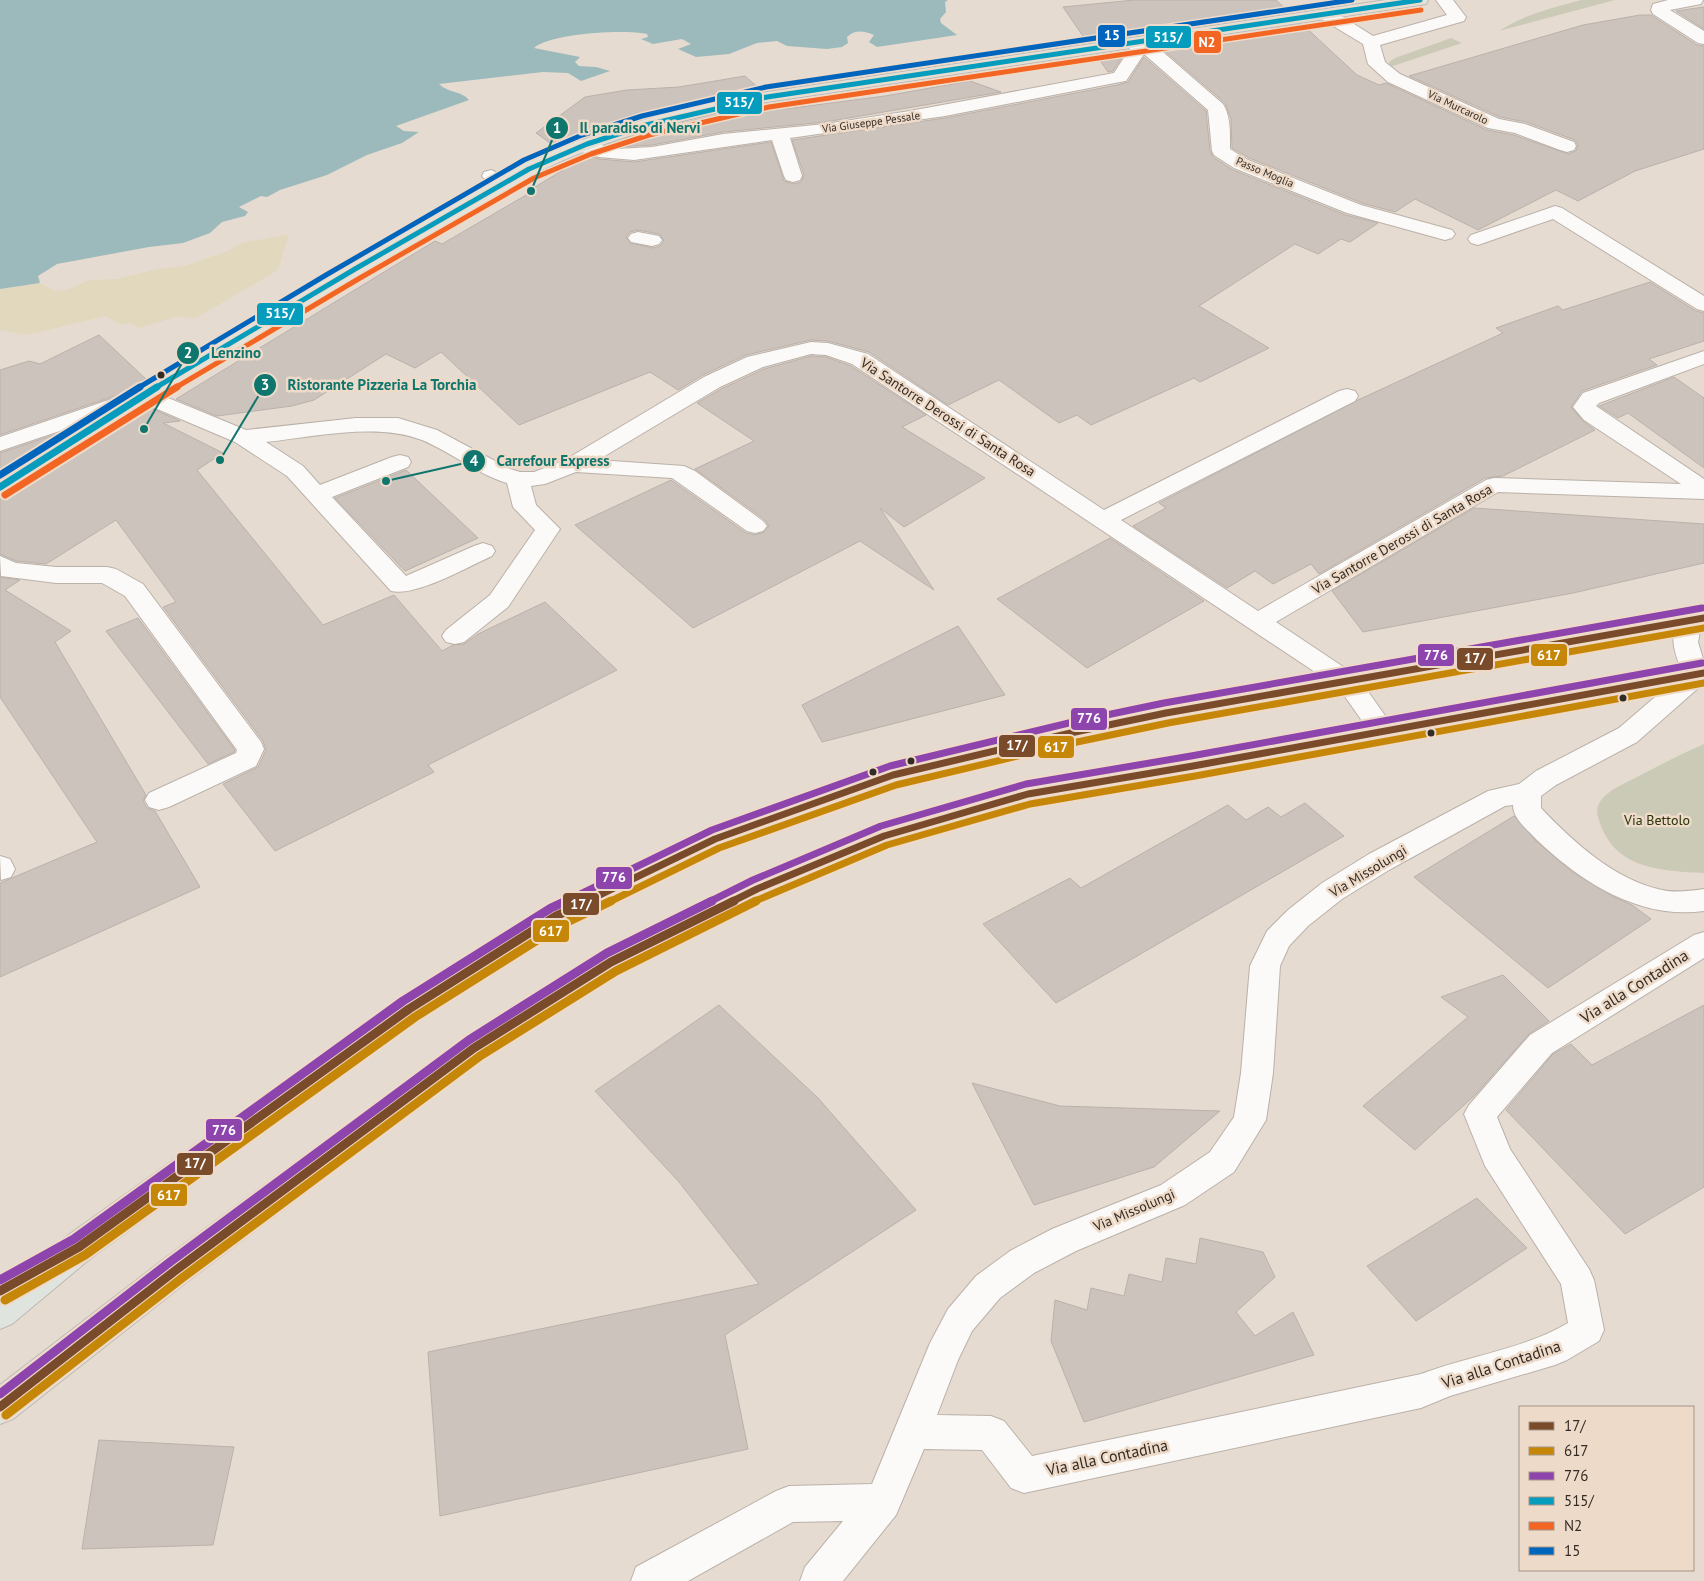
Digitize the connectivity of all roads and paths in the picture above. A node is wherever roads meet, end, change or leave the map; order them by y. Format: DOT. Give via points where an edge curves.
graph roads {
  1 [pos="1420,0"];
  2 [pos="1444,0"];
  3 [pos="1695,0"];
  4 [pos="1326,14"];
  5 [pos="1704,39"];
  6 [pos="1371,42"];
  7 [pos="1142,43"];
  8 [pos="780,135"];
  9 [pos="582,146"];
  10 [pos="1567,146"];
  11 [pos="793,176"];
  12 [pos="1445,234"];
  13 [pos="1478,239"];
  14 [pos="1704,305"];
  15 [pos="1704,357"];
  16 [pos="144,395"];
  17 [pos="1347,396"];
  18 [pos="243,437"];
  19 [pos="0,444"];
  20 [pos="400,462"];
  21 [pos="573,466"];
  22 [pos="518,479"];
  23 [pos="0,487"];
  24 [pos="1704,490"];
  25 [pos="317,494"];
  26 [pos="1100,518"];
  27 [pos="755,526"];
  28 [pos="483,551"];
  29 [pos="0,564"];
  30 [pos="1697,619"];
  31 [pos="1257,622"];
  32 [pos="454,636"];
  33 [pos="1700,674"];
  34 [pos="1348,682"];
  35 [pos="1383,732"];
  36 [pos="1527,792"];
  37 [pos="158,800"];
  38 [pos="1704,900"];
  39 [pos="1704,943"];
  40 [pos="79,1247"];
  41 [pos="0,1291"];
  42 [pos="0,1313"];
  43 [pos="0,1407"];
  44 [pos="913,1432"];
  45 [pos="882,1502"];
  46 [pos="650,1581"];
  47 [pos="819,1581"];
  1 -- 4 [label="main road"];
  2 -- 6 [label="street" via="1458,17"];
  3 -- 5 [label="street" via="1663,6 1659,10"];
  4 -- 6 [label="street"];
  4 -- 7 [label="main road"];
  6 -- 10 [label="street, Via Murcarolo" via="1376,64 1394,78 1494,124 1519,128"];
  7 -- 8 [label="street, Via Giuseppe Pessale" via="1120,77 963,109"];
  7 -- 9 [label="main road" via="767,97 686,113"];
  7 -- 12 [label="street, Passo Moglia" via="1216,108 1221,151 1241,164 1354,209"];
  8 -- 9 [label="street, Via Giuseppe Pessale" via="724,139 631,155 598,153"];
  8 -- 11 [label="street"];
  9 -- 16 [label="main road" via="498,180"];
  13 -- 14 [label="street" via="1555,212"];
  15 -- 24 [label="street, Via Santorre Derossi di Santa Rosa" via="1591,398 1584,406 1592,415"];
  16 -- 18 [label="street, Via Santorre Derossi di Santa Rosa"];
  16 -- 19 [label="street"];
  16 -- 23 [label="main road"];
  17 -- 26 [label="street"];
  18 -- 22 [label="street, Via Santorre Derossi di Santa Rosa" via="309,432 356,424 398,425 429,435 502,474"];
  18 -- 25 [label="street" via="295,471"];
  20 -- 25 [label="street"];
  21 -- 22 [label="street, Via Santorre Derossi di Santa Rosa" via="537,479"];
  21 -- 26 [label="street, Via Santorre Derossi di Santa Rosa" via="712,382 755,362 810,348 828,349 860,359"];
  21 -- 27 [label="street" via="676,471"];
  22 -- 32 [label="street" via="525,506 548,529 499,601"];
  24 -- 31 [label="street, Via Santorre Derossi di Santa Rosa" via="1494,485"];
  25 -- 28 [label="street" via="400,584 411,583"];
  26 -- 31 [label="street, Via Santorre Derossi di Santa Rosa"];
  29 -- 37 [label="street" via="10,570 56,575 107,575 134,590 251,750 246,759"];
  30 -- 33 [label="street" via="1684,632 1687,654"];
  30 -- 34 [label="main road"];
  31 -- 34 [label="street, Via Santorre Derossi di Santa Rosa"];
  33 -- 35 [label="main road"];
  33 -- 36 [label="street" via="1628,736 1546,778"];
  34 -- 35 [label="street"];
  34 -- 40 [label="main road" via="1166,713 893,774 715,839 556,916 417,1004"];
  35 -- 43 [label="main road" via="1028,794 884,836 757,889 611,962 474,1048 176,1270"];
  36 -- 38 [label="street" via="1527,812 1550,837 1613,883 1660,901"];
  36 -- 44 [label="street, Via Missolungi" via="1498,798 1379,862 1332,891 1276,939 1264,966 1257,1073 1250,1120 1222,1162 1173,1195 1064,1240 1022,1262 988,1288 960,1320 945,1348"];
  39 -- 44 [label="street, Via alla Contadina" via="1541,1044 1480,1114 1497,1156 1577,1280 1587,1330 1555,1350 1448,1380 1421,1391 1024,1475 991,1433"];
  40 -- 41 [label="main road"];
  40 -- 42 [label="main road"];
  44 -- 45 [label="street, Via Missolungi"];
  45 -- 46 [label="street" via="789,1504"];
  45 -- 47 [label="street, Via Missolungi"];
}
